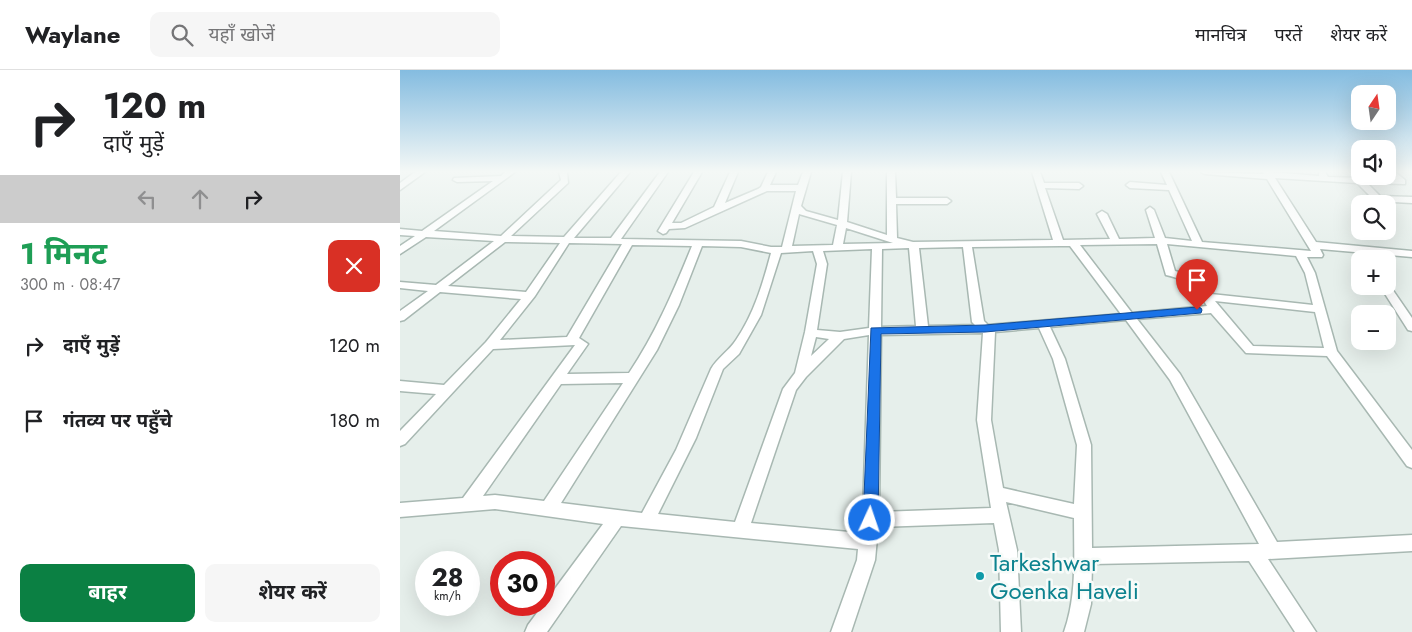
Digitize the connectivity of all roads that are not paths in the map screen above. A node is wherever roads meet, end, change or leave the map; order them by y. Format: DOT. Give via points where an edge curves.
graph roads {
  1 [pos="474,198"];
  2 [pos="547,198"];
  3 [pos="603,198"];
  4 [pos="645,198"];
  5 [pos="682,198"];
  6 [pos="723,198"];
  7 [pos="742,198"];
  8 [pos="798,198"];
  9 [pos="844,198"];
  10 [pos="1046,198"];
  11 [pos="1177,198"];
  12 [pos="1283,198"];
  13 [pos="1377,198"];
  14 [pos="1399,200"];
  15 [pos="1412,200"];
  16 [pos="891,201"];
  17 [pos="947,201"];
  18 [pos="796,207"];
  19 [pos="718,209"];
  20 [pos="1150,210"];
  21 [pos="1412,211"];
  22 [pos="1102,214"];
  23 [pos="842,224"];
  24 [pos="666,226"];
  25 [pos="400,232"];
  26 [pos="426,233"];
  27 [pos="892,238"];
  28 [pos="503,239"];
  29 [pos="566,241"];
  30 [pos="614,241"];
  31 [pos="629,241"];
  32 [pos="1161,241"];
  33 [pos="657,242"];
  34 [pos="1116,242"];
  35 [pos="698,243"];
  36 [pos="1066,243"];
  37 [pos="967,244"];
  38 [pos="1198,244"];
  39 [pos="1312,245"];
  40 [pos="877,246"];
  41 [pos="914,246"];
  42 [pos="817,248"];
  43 [pos="837,248"];
  44 [pos="782,249"];
  45 [pos="400,252"];
  46 [pos="1351,252"];
  47 [pos="1300,254"];
  48 [pos="1396,254"];
  49 [pos="1412,254"];
  50 [pos="400,285"];
  51 [pos="436,288"];
  52 [pos="1391,295"];
  53 [pos="529,296"];
  54 [pos="1206,297"];
  55 [pos="1214,309"];
  56 [pos="1319,309"];
  57 [pos="1129,316"];
  58 [pos="400,317"];
  59 [pos="1043,324"];
  60 [pos="1412,327"];
  61 [pos="985,329"];
  62 [pos="922,330"];
  63 [pos="875,331"];
  64 [pos="811,332"];
  65 [pos="840,336"];
  66 [pos="572,341"];
  67 [pos="490,345"];
  68 [pos="1331,352"];
  69 [pos="801,374"];
  70 [pos="631,378"];
  71 [pos="558,379"];
  72 [pos="400,386"];
  73 [pos="448,390"];
  74 [pos="400,440"];
  75 [pos="1412,462"];
  76 [pos="996,493"];
  77 [pos="468,504"];
  78 [pos="548,509"];
  79 [pos="400,510"];
  80 [pos="1082,512"];
  81 [pos="1001,515"];
  82 [pos="617,518"];
  83 [pos="870,520"];
  84 [pos="646,521"];
  85 [pos="740,530"];
  86 [pos="868,542"];
  87 [pos="1412,543"];
  88 [pos="1272,550"];
  89 [pos="1254,553"];
  90 [pos="1083,556"];
  91 [pos="535,632"];
  92 [pos="841,632"];
  93 [pos="1011,632"];
  94 [pos="1074,632"];
  95 [pos="1306,632"];
  1 -- 26 [label="street"];
  2 -- 28 [label="street"];
  3 -- 29 [label="street"];
  4 -- 30 [label="street"];
  5 -- 24 [label="street"];
  6 -- 19 [label="street"];
  7 -- 19 [label="street"];
  8 -- 18 [label="street"];
  9 -- 23 [label="street"];
  10 -- 36 [label="street"];
  11 -- 38 [label="street"];
  12 -- 39 [label="street"];
  13 -- 14 [label="street"];
  14 -- 15 [label="street"];
  14 -- 21 [label="street"];
  16 -- 17 [label="street"];
  16 -- 27 [label="street"];
  18 -- 23 [label="street" via="803,213"];
  18 -- 44 [label="street"];
  19 -- 24 [label="street" via="687,224"];
  20 -- 32 [label="street"];
  22 -- 34 [label="street"];
  23 -- 27 [label="street"];
  23 -- 43 [label="street"];
  24 -- 33 [label="street"];
  25 -- 26 [label="street"];
  26 -- 28 [label="street"];
  26 -- 45 [label="street"];
  27 -- 41 [label="street"];
  28 -- 29 [label="street"];
  28 -- 51 [label="street"];
  29 -- 30 [label="street"];
  29 -- 53 [label="street"];
  30 -- 31 [label="street"];
  31 -- 33 [label="street"];
  31 -- 66 [label="street"];
  32 -- 34 [label="street"];
  32 -- 38 [label="street"];
  32 -- 54 [label="street" via="1170,273 1194,279"];
  33 -- 35 [label="street"];
  34 -- 36 [label="street"];
  35 -- 44 [label="street"];
  35 -- 70 [label="street" via="674,305 651,350"];
  36 -- 37 [label="street"];
  36 -- 57 [label="street"];
  37 -- 41 [label="street"];
  37 -- 61 [label="street" via="978,322"];
  38 -- 47 [label="street"];
  39 -- 46 [label="street"];
  39 -- 47 [label="street" via="1318,255"];
  40 -- 41 [label="street"];
  40 -- 43 [label="street"];
  40 -- 63 [label="street"];
  41 -- 62 [label="street"];
  42 -- 43 [label="street"];
  42 -- 44 [label="street"];
  42 -- 64 [label="street" via="822,264"];
  44 -- 84 [label="street" via="755,315 734,352 718,367 695,424"];
  47 -- 56 [label="street" via="1310,274"];
  48 -- 49 [label="street"];
  50 -- 51 [label="street"];
  51 -- 53 [label="street"];
  51 -- 58 [label="street"];
  52 -- 60 [label="street"];
  53 -- 67 [label="street"];
  54 -- 55 [label="street"];
  54 -- 56 [label="street"];
  55 -- 57 [label="street"];
  55 -- 68 [label="street" via="1250,350"];
  56 -- 68 [label="street"];
  57 -- 59 [label="street"];
  57 -- 88 [label="street" via="1175,377"];
  59 -- 61 [label="street"];
  59 -- 80 [label="street" via="1059,359 1084,445"];
  61 -- 62 [label="street"];
  61 -- 76 [label="street" via="989,332 984,420"];
  62 -- 63 [label="street"];
  63 -- 65 [label="street"];
  63 -- 83 [label="street"];
  64 -- 65 [label="street"];
  64 -- 69 [label="street"];
  65 -- 69 [label="street"];
  66 -- 67 [label="street"];
  66 -- 71 [label="street" via="582,344"];
  67 -- 73 [label="street"];
  68 -- 75 [label="street"];
  69 -- 85 [label="street" via="790,389"];
  70 -- 71 [label="street"];
  70 -- 78 [label="street"];
  71 -- 77 [label="street"];
  72 -- 73 [label="street"];
  73 -- 74 [label="street"];
  76 -- 80 [label="street"];
  76 -- 81 [label="street"];
  77 -- 78 [label="street" via="495,502"];
  77 -- 79 [label="street"];
  78 -- 82 [label="street"];
  80 -- 90 [label="street"];
  81 -- 83 [label="street"];
  81 -- 93 [label="street" via="1008,550"];
  82 -- 84 [label="street"];
  82 -- 91 [label="street"];
  83 -- 86 [label="street"];
  84 -- 85 [label="street"];
  85 -- 86 [label="street"];
  86 -- 92 [label="street" via="866,560"];
  87 -- 88 [label="street"];
  88 -- 89 [label="street"];
  89 -- 90 [label="street"];
  89 -- 95 [label="street"];
  90 -- 94 [label="street" via="1081,612"];
}
